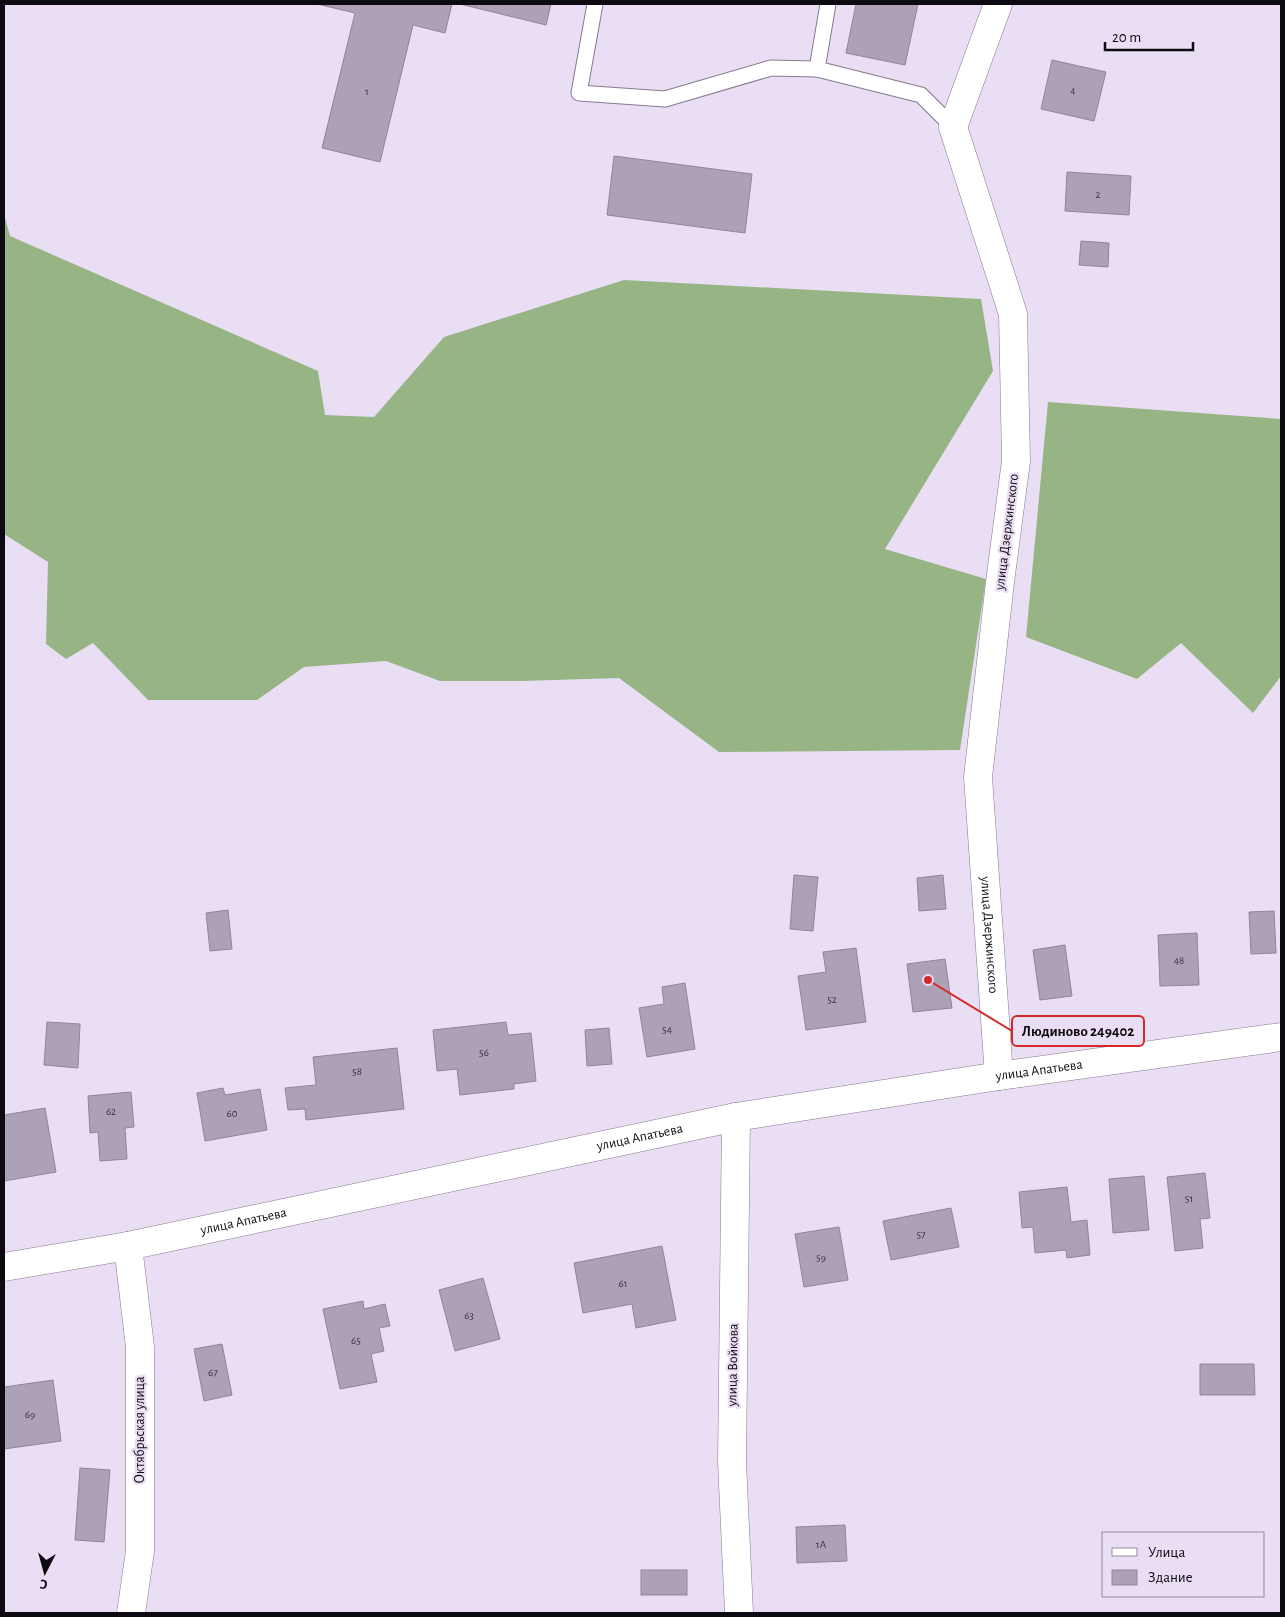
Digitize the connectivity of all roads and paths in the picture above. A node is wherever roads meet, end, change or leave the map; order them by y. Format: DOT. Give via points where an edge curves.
graph roads {
  1 [pos="595,4"];
  2 [pos="828,4"];
  3 [pos="998,4"];
  4 [pos="817,69"];
  5 [pos="953,127"];
  6 [pos="1281,1038"];
  7 [pos="998,1076"];
  8 [pos="736,1117"];
  9 [pos="128,1246"];
  10 [pos="4,1267"];
  11 [pos="130,1613"];
  12 [pos="739,1613"];
  1 -- 4 [label="lane" via="579,93 665,99 771,68"];
  2 -- 4 [label="lane"];
  3 -- 5 [label="street"];
  4 -- 5 [label="lane" via="921,95"];
  5 -- 7 [label="street, улица Дзержинского" via="1013,314 1016,461 978,777"];
  6 -- 7 [label="street, улица Апатьева"];
  7 -- 8 [label="street, улица Апатьева"];
  8 -- 9 [label="street, улица Апатьева"];
  8 -- 12 [label="street, улица Войкова" via="732,1462"];
  9 -- 10 [label="street, улица Апатьева"];
  9 -- 11 [label="street, Октябрьская улица" via="140,1347 140,1551"];
}
